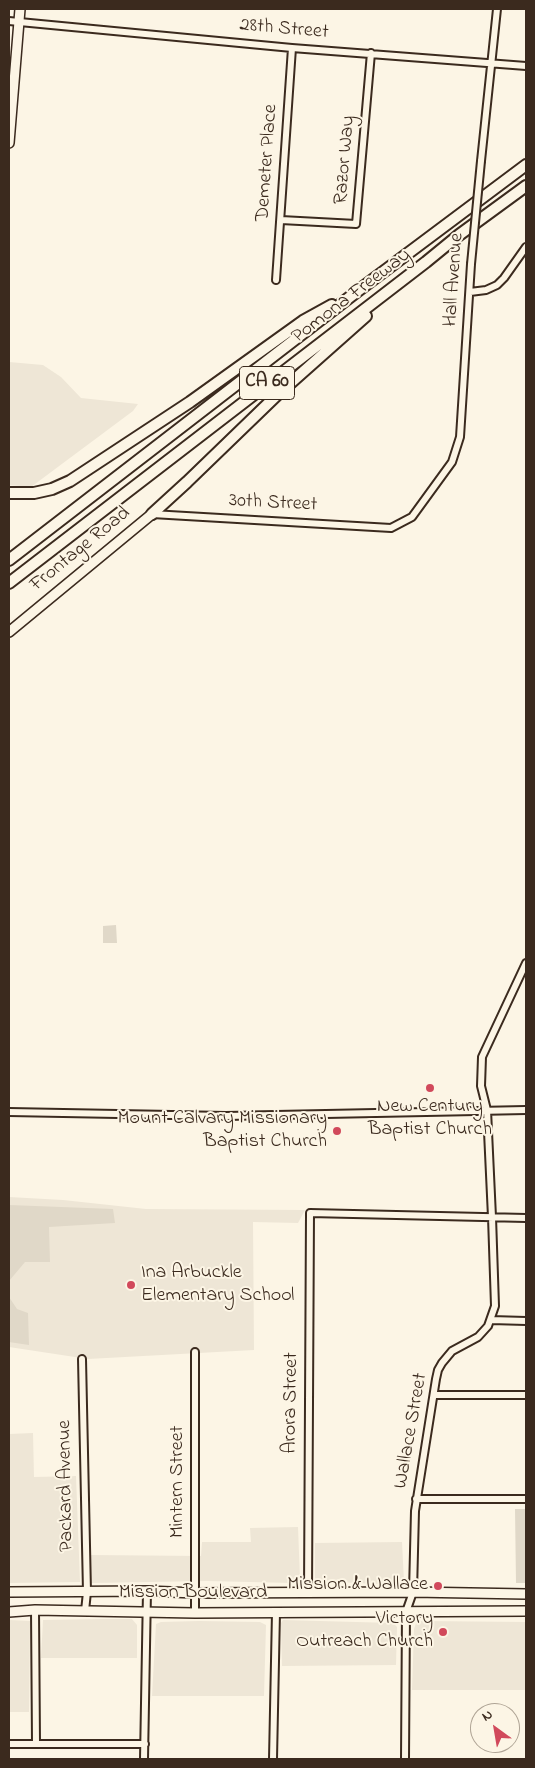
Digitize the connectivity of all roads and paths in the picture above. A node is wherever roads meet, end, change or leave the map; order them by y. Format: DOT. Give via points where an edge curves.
graph roads {
  1 [pos="20,9"];
  2 [pos="497,9"];
  3 [pos="9,21"];
  4 [pos="19,22"];
  5 [pos="292,48"];
  6 [pos="371,53"];
  7 [pos="492,63"];
  8 [pos="526,66"];
  9 [pos="9,143"];
  10 [pos="526,165"];
  11 [pos="526,186"];
  12 [pos="281,220"];
  13 [pos="526,247"];
  14 [pos="426,262"];
  15 [pos="276,280"];
  16 [pos="359,290"];
  17 [pos="470,292"];
  18 [pos="9,493"];
  19 [pos="152,514"];
  20 [pos="391,528"];
  21 [pos="9,560"];
  22 [pos="9,582"];
  23 [pos="9,632"];
  24 [pos="526,963"];
  25 [pos="487,1110"];
  26 [pos="526,1110"];
  27 [pos="9,1112"];
  28 [pos="492,1218"];
  29 [pos="526,1218"];
  30 [pos="491,1320"];
  31 [pos="526,1321"];
  32 [pos="195,1352"];
  33 [pos="82,1359"];
  34 [pos="434,1395"];
  35 [pos="526,1395"];
  36 [pos="416,1499"];
  37 [pos="526,1499"];
  38 [pos="148,1591"];
  39 [pos="9,1592"];
  40 [pos="87,1592"];
  41 [pos="308,1592"];
  42 [pos="413,1592"];
  43 [pos="195,1593"];
  44 [pos="526,1594"];
  45 [pos="35,1610"];
  46 [pos="85,1611"];
  47 [pos="526,1611"];
  48 [pos="9,1612"];
  49 [pos="146,1612"];
  50 [pos="276,1612"];
  51 [pos="406,1612"];
  52 [pos="195,1613"];
  53 [pos="36,1742"];
  54 [pos="9,1744"];
  55 [pos="145,1744"];
  56 [pos="144,1759"];
  57 [pos="272,1759"];
  58 [pos="405,1759"];
  1 -- 4 [label="main road"];
  2 -- 7 [label="street, Hall Avenue"];
  3 -- 4 [label="street, 28th Street"];
  4 -- 5 [label="street, 28th Street"];
  4 -- 9 [label="main road"];
  5 -- 6 [label="street, 28th Street"];
  5 -- 12 [label="street, Demeter Place"];
  6 -- 7 [label="street, 28th Street"];
  6 -- 12 [label="street, Razor Way" via="356,224"];
  7 -- 8 [label="street, 28th Street"];
  7 -- 17 [label="street, Hall Avenue, bridge"];
  10 -- 16 [label="highway, Pomona Freeway / CA 60"];
  11 -- 14 [label="highway, Pomona Freeway / CA 60"];
  12 -- 15 [label="street, Demeter Place"];
  13 -- 17 [label="street" via="497,285"];
  14 -- 19 [label="highway" via="277,395"];
  14 -- 22 [label="highway, Pomona Freeway / CA 60"];
  16 -- 18 [label="highway" via="304,321 190,402 70,481 34,493"];
  16 -- 21 [label="highway, Pomona Freeway / CA 60"];
  17 -- 20 [label="street, Hall Avenue" via="460,438 452,462 412,517"];
  19 -- 20 [label="street, 30th Street"];
  19 -- 23 [label="main road, Frontage Road"];
  24 -- 25 [label="street" via="482,1056 480,1086"];
  25 -- 26 [label="street"];
  25 -- 27 [label="street" via="226,1116"];
  25 -- 28 [label="street"];
  28 -- 29 [label="street"];
  28 -- 30 [label="street" via="495,1306"];
  28 -- 41 [label="street, Arora Street" via="310,1213"];
  30 -- 31 [label="street"];
  30 -- 34 [label="street, Wallace Street" via="478,1336 452,1351 442,1363"];
  32 -- 43 [label="street, Mintern Street"];
  33 -- 40 [label="street, Packard Avenue"];
  34 -- 35 [label="street"];
  34 -- 36 [label="street, Wallace Street"];
  36 -- 37 [label="street"];
  36 -- 42 [label="street, Wallace Street"];
  38 -- 40 [label="main road, Mission Boulevard"];
  38 -- 43 [label="main road, Mission Boulevard"];
  38 -- 49 [label="street"];
  39 -- 40 [label="main road, Mission Boulevard"];
  40 -- 46 [label="street, Packard Avenue"];
  41 -- 42 [label="main road, Mission Boulevard"];
  41 -- 43 [label="main road, Mission Boulevard"];
  42 -- 44 [label="main road, Mission Boulevard"];
  42 -- 51 [label="street, Wallace Street"];
  43 -- 52 [label="street, Mintern Street"];
  45 -- 46 [label="main road, Mission Boulevard"];
  45 -- 48 [label="main road, Mission Boulevard"];
  45 -- 53 [label="street"];
  46 -- 49 [label="main road, Mission Boulevard"];
  47 -- 51 [label="main road, Mission Boulevard"];
  49 -- 52 [label="main road, Mission Boulevard"];
  49 -- 55 [label="street"];
  50 -- 51 [label="main road, Mission Boulevard"];
  50 -- 52 [label="main road, Mission Boulevard"];
  50 -- 57 [label="street"];
  51 -- 58 [label="street, Wallace Street"];
  53 -- 54 [label="street"];
  53 -- 55 [label="street"];
  55 -- 56 [label="street"];
}
